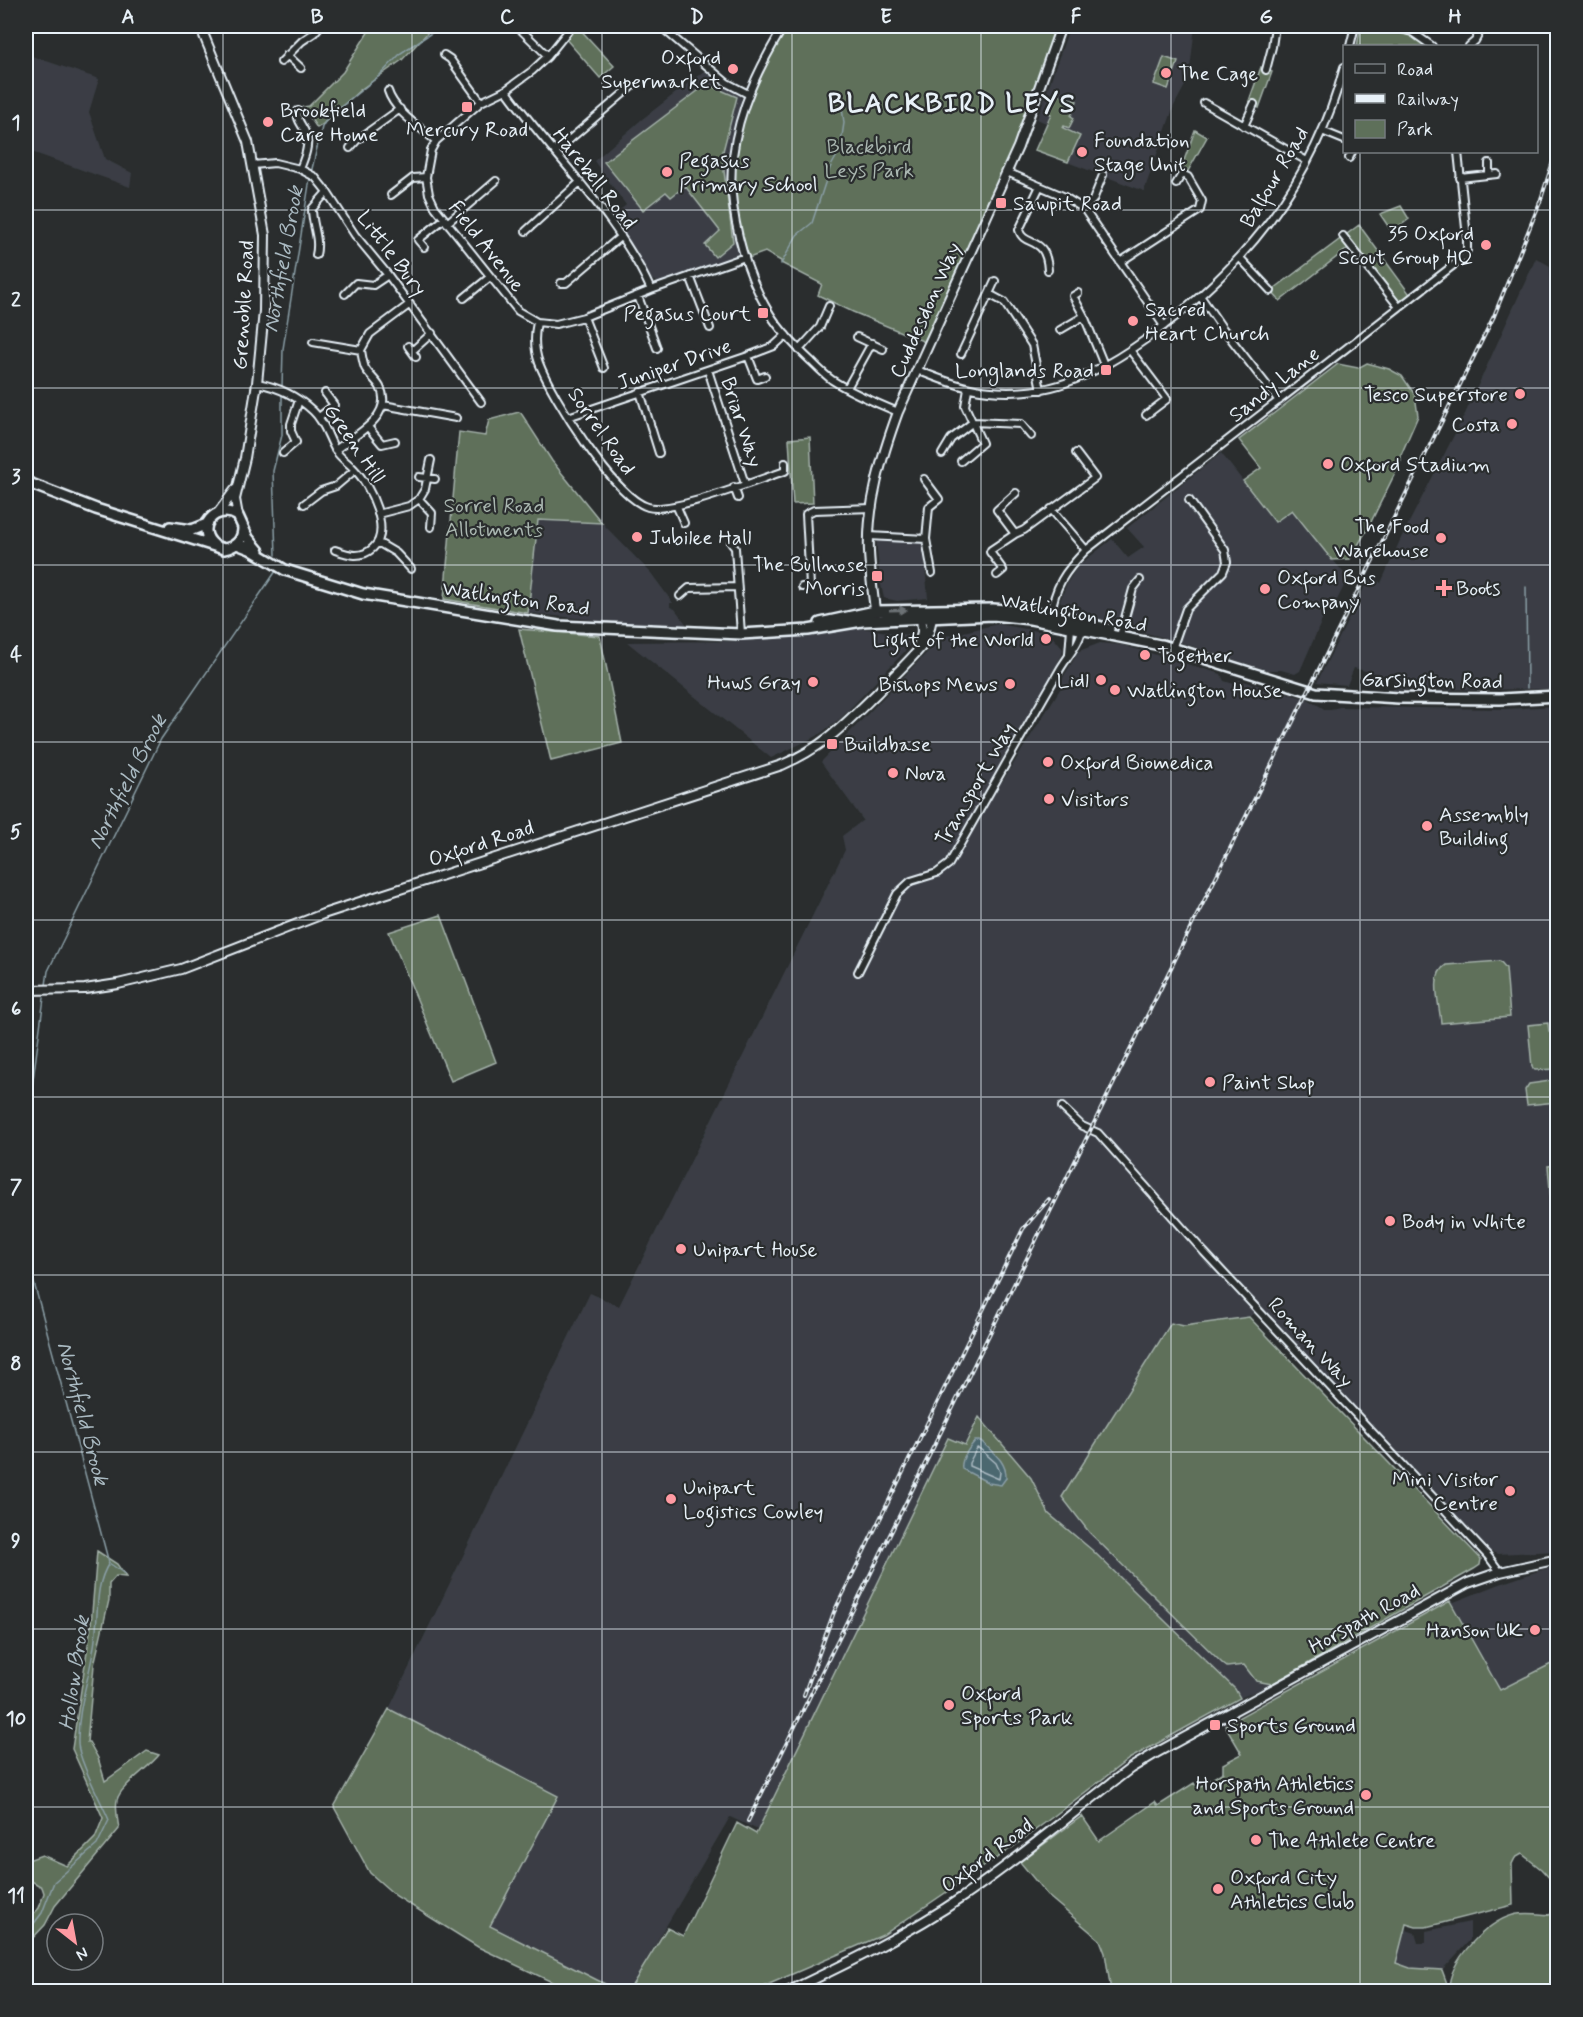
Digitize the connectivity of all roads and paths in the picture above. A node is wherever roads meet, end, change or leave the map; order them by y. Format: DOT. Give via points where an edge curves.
graph roads {
  1 [pos="200,26"];
  2 [pos="320,26"];
  3 [pos="517,26"];
  4 [pos="572,26"];
  5 [pos="660,26"];
  6 [pos="784,26"];
  7 [pos="1061,26"];
  8 [pos="1275,26"];
  9 [pos="1355,26"];
  10 [pos="1390,26"];
  11 [pos="1483,26"];
  12 [pos="1350,45"];
  13 [pos="1431,45"];
  14 [pos="1470,45"];
  15 [pos="287,55"];
  16 [pos="444,55"];
  17 [pos="548,56"];
  18 [pos="281,62"];
  19 [pos="301,68"];
  20 [pos="1266,70"];
  21 [pos="1343,70"];
  22 [pos="631,87"];
  23 [pos="388,90"];
  24 [pos="506,90"];
  25 [pos="748,94"];
  26 [pos="481,102"];
  27 [pos="1204,103"];
  28 [pos="1254,104"];
  29 [pos="400,109"];
  30 [pos="298,111"];
  31 [pos="1244,126"];
  32 [pos="1322,131"];
  33 [pos="1343,140"];
  34 [pos="436,141"];
  35 [pos="350,148"];
  36 [pos="555,152"];
  37 [pos="1458,153"];
  38 [pos="1307,161"];
  39 [pos="1489,163"];
  40 [pos="253,165"];
  41 [pos="307,172"];
  42 [pos="1007,172"];
  43 [pos="1490,174"];
  44 [pos="1497,174"];
  45 [pos="1103,176"];
  46 [pos="426,177"];
  47 [pos="1460,178"];
  48 [pos="496,181"];
  49 [pos="580,182"];
  50 [pos="1176,184"];
  51 [pos="1040,186"];
  52 [pos="327,192"];
  53 [pos="391,195"];
  54 [pos="1084,209"];
  55 [pos="446,221"];
  56 [pos="526,231"];
  57 [pos="621,236"];
  58 [pos="1343,236"];
  59 [pos="424,247"];
  60 [pos="316,255"];
  61 [pos="745,257"];
  62 [pos="1240,258"];
  63 [pos="1120,262"];
  64 [pos="1048,270"];
  65 [pos="387,275"];
  66 [pos="690,276"];
  67 [pos="490,277"];
  68 [pos="995,281"];
  69 [pos="561,283"];
  70 [pos="651,290"];
  71 [pos="1271,291"];
  72 [pos="1078,293"];
  73 [pos="345,294"];
  74 [pos="989,294"];
  75 [pos="638,296"];
  76 [pos="1201,297"];
  77 [pos="464,298"];
  78 [pos="410,304"];
  79 [pos="1399,307"];
  80 [pos="819,309"];
  81 [pos="1084,316"];
  82 [pos="584,317"];
  83 [pos="537,322"];
  84 [pos="1164,326"];
  85 [pos="710,328"];
  86 [pos="1060,330"];
  87 [pos="432,333"];
  88 [pos="786,335"];
  89 [pos="857,337"];
  90 [pos="313,342"];
  91 [pos="872,343"];
  92 [pos="657,348"];
  93 [pos="883,349"];
  94 [pos="361,350"];
  95 [pos="799,350"];
  96 [pos="1130,350"];
  97 [pos="412,351"];
  98 [pos="961,354"];
  99 [pos="748,356"];
  100 [pos="1104,365"];
  101 [pos="604,368"];
  102 [pos="708,370"];
  103 [pos="917,370"];
  104 [pos="765,376"];
  105 [pos="257,383"];
  106 [pos="847,388"];
  107 [pos="968,389"];
  108 [pos="1041,390"];
  109 [pos="640,392"];
  110 [pos="325,393"];
  111 [pos="298,399"];
  112 [pos="1279,401"];
  113 [pos="481,402"];
  114 [pos="383,405"];
  115 [pos="898,412"];
  116 [pos="1146,415"];
  117 [pos="319,417"];
  118 [pos="568,417"];
  119 [pos="456,418"];
  120 [pos="973,422"];
  121 [pos="368,427"];
  122 [pos="1031,436"];
  123 [pos="395,441"];
  124 [pos="335,450"];
  125 [pos="284,453"];
  126 [pos="659,453"];
  127 [pos="1076,453"];
  128 [pos="942,454"];
  129 [pos="431,460"];
  130 [pos="961,461"];
  131 [pos="785,463"];
  132 [pos="355,470"];
  133 [pos="419,477"];
  134 [pos="431,479"];
  135 [pos="924,479"];
  136 [pos="26,482"];
  137 [pos="745,484"];
  138 [pos="237,487"];
  139 [pos="734,487"];
  140 [pos="1016,493"];
  141 [pos="738,498"];
  142 [pos="419,499"];
  143 [pos="1189,500"];
  144 [pos="304,504"];
  145 [pos="677,507"];
  146 [pos="872,508"];
  147 [pos="1051,509"];
  148 [pos="218,513"];
  149 [pos="378,514"];
  150 [pos="238,516"];
  151 [pos="136,520"];
  152 [pos="684,523"];
  153 [pos="207,524"];
  154 [pos="430,527"];
  155 [pos="243,528"];
  156 [pos="1015,534"];
  157 [pos="869,536"];
  158 [pos="926,539"];
  159 [pos="379,543"];
  160 [pos="731,543"];
  161 [pos="237,544"];
  162 [pos="216,546"];
  163 [pos="335,550"];
  164 [pos="1086,550"];
  165 [pos="272,563"];
  166 [pos="411,569"];
  167 [pos="1003,571"];
  168 [pos="932,573"];
  169 [pos="1140,580"];
  170 [pos="737,587"];
  171 [pos="802,587"];
  172 [pos="680,596"];
  173 [pos="921,614"];
  174 [pos="933,614"];
  175 [pos="876,616"];
  176 [pos="1050,619"];
  177 [pos="1081,625"];
  178 [pos="1071,628"];
  179 [pos="741,633"];
  180 [pos="1121,634"];
  181 [pos="1168,647"];
  182 [pos="1069,654"];
  183 [pos="914,656"];
  184 [pos="1307,692"];
  185 [pos="1557,696"];
  186 [pos="858,972"];
  187 [pos="26,990"];
  188 [pos="1062,1107"];
  189 [pos="1557,1559"];
  190 [pos="1500,1572"];
  191 [pos="1197,1730"];
  192 [pos="787,1992"];
  1 -- 40 [label="street, Grenoble Road" via="241,122"];
  2 -- 15 [label="street"];
  3 -- 17 [label="street"];
  4 -- 17 [label="street"];
  5 -- 25 [label="street" via="727,83"];
  6 -- 25 [label="street"];
  7 -- 42 [label="street, Cuddesdon Way"];
  8 -- 20 [label="street"];
  9 -- 12 [label="street"];
  10 -- 13 [label="street" via="1412,32"];
  11 -- 14 [label="street"];
  15 -- 18 [label="street"];
  15 -- 19 [label="street"];
  16 -- 26 [label="street"];
  17 -- 24 [label="street"];
  21 -- 32 [label="street, Balfour Road"];
  22 -- 36 [label="street"];
  23 -- 29 [label="street"];
  24 -- 26 [label="street"];
  24 -- 36 [label="street, Harebell Road"];
  25 -- 61 [label="street" via="732,157 731,182"];
  26 -- 34 [label="street"];
  27 -- 31 [label="street"];
  28 -- 31 [label="street"];
  29 -- 34 [label="street"];
  29 -- 35 [label="street"];
  30 -- 41 [label="street" via="297,118 307,135"];
  31 -- 38 [label="street"];
  32 -- 33 [label="street"];
  32 -- 38 [label="street, Balfour Road"];
  34 -- 46 [label="street, Field Avenue"];
  36 -- 49 [label="street, Harebell Road"];
  37 -- 47 [label="street, Sandy Lane"];
  38 -- 62 [label="street, Balfour Road" via="1269,225"];
  39 -- 43 [label="street"];
  40 -- 41 [label="street" via="269,162"];
  40 -- 105 [label="street, Grenoble Road" via="265,235 264,311"];
  41 -- 52 [label="street, Little Bury"];
  42 -- 51 [label="street"];
  42 -- 103 [label="street, Cuddesdon Way"];
  43 -- 44 [label="street"];
  43 -- 47 [label="street"];
  45 -- 54 [label="street" via="1093,200"];
  46 -- 53 [label="street" via="413,178"];
  46 -- 55 [label="street, Field Avenue" via="430,198"];
  47 -- 79 [label="street, Sandy Lane" via="1467,250"];
  48 -- 55 [label="street"];
  49 -- 56 [label="street"];
  49 -- 57 [label="street, Harebell Road"];
  50 -- 63 [label="street" via="1184,171 1202,201 1200,210"];
  51 -- 54 [label="street"];
  51 -- 64 [label="street" via="1020,233 1042,247"];
  52 -- 60 [label="street" via="312,209"];
  52 -- 65 [label="street, Little Bury" via="355,236"];
  54 -- 63 [label="street"];
  55 -- 59 [label="street" via="418,240"];
  55 -- 67 [label="street, Field Avenue"];
  57 -- 69 [label="street" via="566,283"];
  57 -- 70 [label="street, Harebell Road"];
  58 -- 79 [label="street"];
  61 -- 66 [label="street"];
  61 -- 88 [label="street" via="759,294"];
  62 -- 71 [label="street"];
  62 -- 76 [label="street, Balfour Road"];
  63 -- 84 [label="street"];
  65 -- 73 [label="street" via="373,285 356,283"];
  65 -- 78 [label="street, Little Bury"];
  66 -- 70 [label="street"];
  66 -- 85 [label="street"];
  67 -- 77 [label="street"];
  67 -- 83 [label="street, Field Avenue" via="518,311"];
  68 -- 74 [label="street"];
  70 -- 75 [label="street"];
  72 -- 81 [label="street" via="1073,296"];
  74 -- 98 [label="street"];
  74 -- 108 [label="street" via="1004,302 1032,345"];
  75 -- 82 [label="street"];
  75 -- 92 [label="street"];
  76 -- 84 [label="street, Balfour Road"];
  76 -- 112 [label="street"];
  78 -- 87 [label="street, Little Bury"];
  78 -- 94 [label="street" via="370,334"];
  79 -- 112 [label="street, Sandy Lane"];
  80 -- 95 [label="street" via="827,309 820,327"];
  81 -- 86 [label="street"];
  81 -- 100 [label="street"];
  82 -- 83 [label="street" via="556,324"];
  82 -- 101 [label="street"];
  83 -- 118 [label="street, Sorrel Road" via="534,339 539,362"];
  84 -- 96 [label="street, Balfour Road"];
  87 -- 97 [label="street"];
  87 -- 113 [label="street, Little Bury"];
  88 -- 95 [label="street"];
  88 -- 99 [label="street, Juniper Drive" via="774,346"];
  89 -- 91 [label="street"];
  90 -- 94 [label="street"];
  91 -- 93 [label="street"];
  91 -- 106 [label="street"];
  94 -- 114 [label="street" via="365,367 381,388"];
  95 -- 106 [label="street" via="832,380"];
  96 -- 100 [label="street, Balfour Road"];
  96 -- 116 [label="street" via="1167,399"];
  99 -- 102 [label="street, Juniper Drive"];
  99 -- 104 [label="street" via="757,379"];
  100 -- 108 [label="street, Balfour Road"];
  102 -- 109 [label="street, Juniper Drive"];
  102 -- 137 [label="street, Briar Way"];
  103 -- 107 [label="street, Balfour Road"];
  103 -- 115 [label="street, Cuddesdon Way"];
  105 -- 111 [label="street, Green Hill"];
  105 -- 138 [label="street, Grenoble Road"];
  106 -- 115 [label="street"];
  107 -- 108 [label="street, Balfour Road" via="1001,393"];
  107 -- 120 [label="street" via="965,406"];
  109 -- 118 [label="street, Juniper Drive"];
  109 -- 126 [label="street"];
  110 -- 117 [label="street" via="334,405"];
  111 -- 117 [label="street, Green Hill"];
  111 -- 125 [label="street" via="291,424 296,442"];
  112 -- 164 [label="street, Sandy Lane"];
  114 -- 119 [label="street"];
  114 -- 121 [label="street"];
  115 -- 146 [label="street, Cuddesdon Way" via="883,454"];
  117 -- 124 [label="street, Green Hill"];
  118 -- 145 [label="street, Sorrel Road" via="618,486 632,499 648,507"];
  120 -- 122 [label="street" via="1021,424"];
  120 -- 128 [label="street" via="951,439"];
  120 -- 130 [label="street" via="982,443"];
  121 -- 123 [label="street" via="382,444"];
  121 -- 124 [label="street"];
  124 -- 132 [label="street, Green Hill"];
  127 -- 147 [label="street" via="1095,478"];
  129 -- 134 [label="street"];
  131 -- 137 [label="street, Sorrel Road" via="785,471"];
  132 -- 144 [label="street"];
  132 -- 149 [label="street, Green Hill" via="370,491"];
  133 -- 134 [label="street"];
  134 -- 142 [label="street"];
  135 -- 158 [label="street" via="939,499 929,507"];
  136 -- 151 [label="main road"];
  137 -- 139 [label="street, Sorrel Road"];
  138 -- 148 [label="street, Grenoble Road"];
  138 -- 150 [label="street, Grenoble Road"];
  139 -- 141 [label="street"];
  139 -- 145 [label="street, Sorrel Road"];
  140 -- 156 [label="street" via="997,510"];
  142 -- 149 [label="street" via="409,506"];
  142 -- 154 [label="street" via="432,513"];
  143 -- 181 [label="street" via="1225,550 1227,562 1223,572 1186,609"];
  145 -- 152 [label="street"];
  146 -- 157 [label="street, Cuddesdon Way"];
  146 -- 171 [label="street" via="805,512 810,585"];
  147 -- 156 [label="street"];
  147 -- 164 [label="street"];
  148 -- 150 [label="main road" via="226,511"];
  148 -- 153 [label="main road"];
  149 -- 159 [label="street, Green Hill"];
  150 -- 155 [label="main road"];
  151 -- 153 [label="main road" via="192,530"];
  151 -- 162 [label="main road"];
  153 -- 162 [label="main road" via="207,535"];
  155 -- 161 [label="main road"];
  155 -- 165 [label="main road, Watlington Road"];
  156 -- 167 [label="street" via="990,552"];
  157 -- 158 [label="street"];
  157 -- 175 [label="street, Cuddesdon Way"];
  158 -- 168 [label="street"];
  159 -- 163 [label="street" via="356,556"];
  159 -- 166 [label="street"];
  160 -- 170 [label="street" via="735,548"];
  161 -- 162 [label="main road" via="224,549"];
  161 -- 165 [label="main road, Watlington Road"];
  164 -- 176 [label="street, Sandy Lane" via="1056,588"];
  165 -- 179 [label="main road, Watlington Road" via="363,594 526,622"];
  169 -- 180 [label="street" via="1133,589"];
  170 -- 172 [label="street" via="689,588"];
  170 -- 179 [label="street"];
  173 -- 174 [label="main road, Watlington Road"];
  173 -- 175 [label="main road, Watlington Road"];
  173 -- 183 [label="street"];
  174 -- 176 [label="main road, Watlington Road" via="1020,610"];
  174 -- 183 [label="street, Oxford Road" via="922,646"];
  175 -- 179 [label="main road, Watlington Road"];
  176 -- 177 [label="main road, Watlington Road"];
  176 -- 178 [label="main road, Watlington Road"];
  177 -- 178 [label="main road, Watlington Road"];
  177 -- 180 [label="main road, Watlington Road"];
  177 -- 182 [label="street, Transport Way"];
  178 -- 182 [label="street, Transport Way"];
  180 -- 181 [label="main road, Watlington Road"];
  181 -- 184 [label="main road, Watlington Road"];
  182 -- 186 [label="street, Transport Way" via="948,864 938,873 911,881 897,894"];
  183 -- 187 [label="street, Oxford Road" via="826,741 782,765 333,910 182,969 118,984"];
  184 -- 185 [label="main road, Garsington Road" via="1389,698"];
  188 -- 190 [label="street, Roman Way" via="1082,1126 1098,1133"];
  189 -- 190 [label="street, Horspath Road"];
  190 -- 191 [label="street, Horspath Road" via="1438,1598"];
  191 -- 192 [label="street, Oxford Road" via="1131,1768 982,1883 930,1918"];
}
